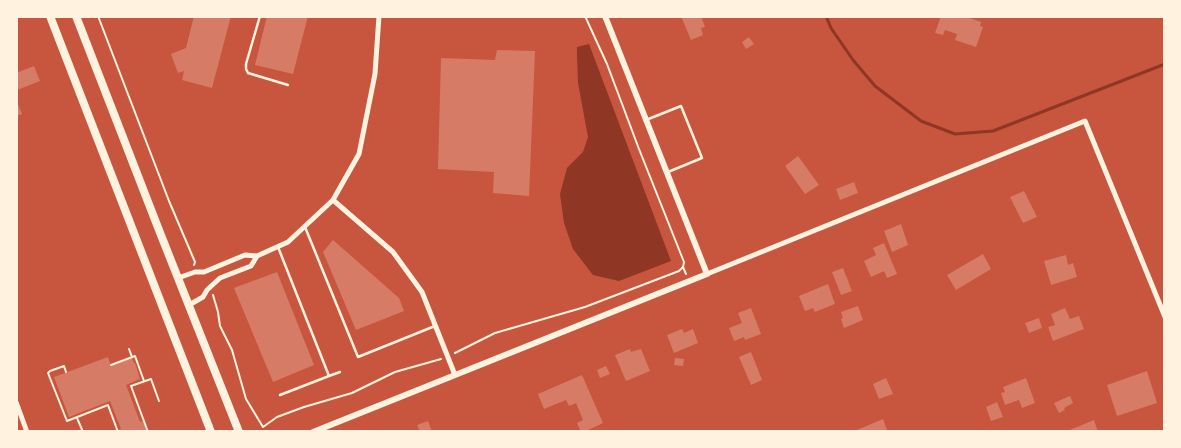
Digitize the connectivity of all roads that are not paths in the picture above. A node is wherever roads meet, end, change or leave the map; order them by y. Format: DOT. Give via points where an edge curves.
graph roads {
  1 [pos="50,16"];
  2 [pos="76,16"];
  3 [pos="260,16"];
  4 [pos="379,16"];
  5 [pos="605,16"];
  6 [pos="288,84"];
  7 [pos="646,120"];
  8 [pos="667,172"];
  9 [pos="333,200"];
  10 [pos="305,227"];
  11 [pos="278,247"];
  12 [pos="257,256"];
  13 [pos="707,274"];
  14 [pos="178,278"];
  15 [pos="189,305"];
  16 [pos="1165,317"];
  17 [pos="436,326"];
  18 [pos="340,372"];
  19 [pos="455,375"];
  20 [pos="329,376"];
  21 [pos="280,395"];
  22 [pos="16,402"];
  23 [pos="27,432"];
  24 [pos="211,432"];
  25 [pos="239,432"];
  26 [pos="313,432"];
  1 -- 24 [label="main road"];
  2 -- 14 [label="main road"];
  3 -- 6 [label="lane" via="246,69 248,73"];
  4 -- 9 [label="street" via="375,74 359,154"];
  5 -- 7 [label="street"];
  7 -- 8 [label="street"];
  7 -- 8 [label="lane" via="681,106 702,158"];
  8 -- 13 [label="street"];
  9 -- 10 [label="street"];
  9 -- 17 [label="street" via="393,252 422,292"];
  10 -- 11 [label="street"];
  10 -- 17 [label="lane" via="358,357"];
  11 -- 12 [label="street"];
  11 -- 20 [label="lane"];
  12 -- 14 [label="street" via="245,256"];
  12 -- 15 [label="street" via="251,266 220,278 204,297"];
  13 -- 16 [label="street" via="1085,121"];
  13 -- 19 [label="street"];
  14 -- 15 [label="main road"];
  15 -- 25 [label="main road"];
  17 -- 19 [label="street"];
  18 -- 20 [label="lane"];
  19 -- 26 [label="street"];
  20 -- 21 [label="lane"];
  22 -- 23 [label="street"];
}
